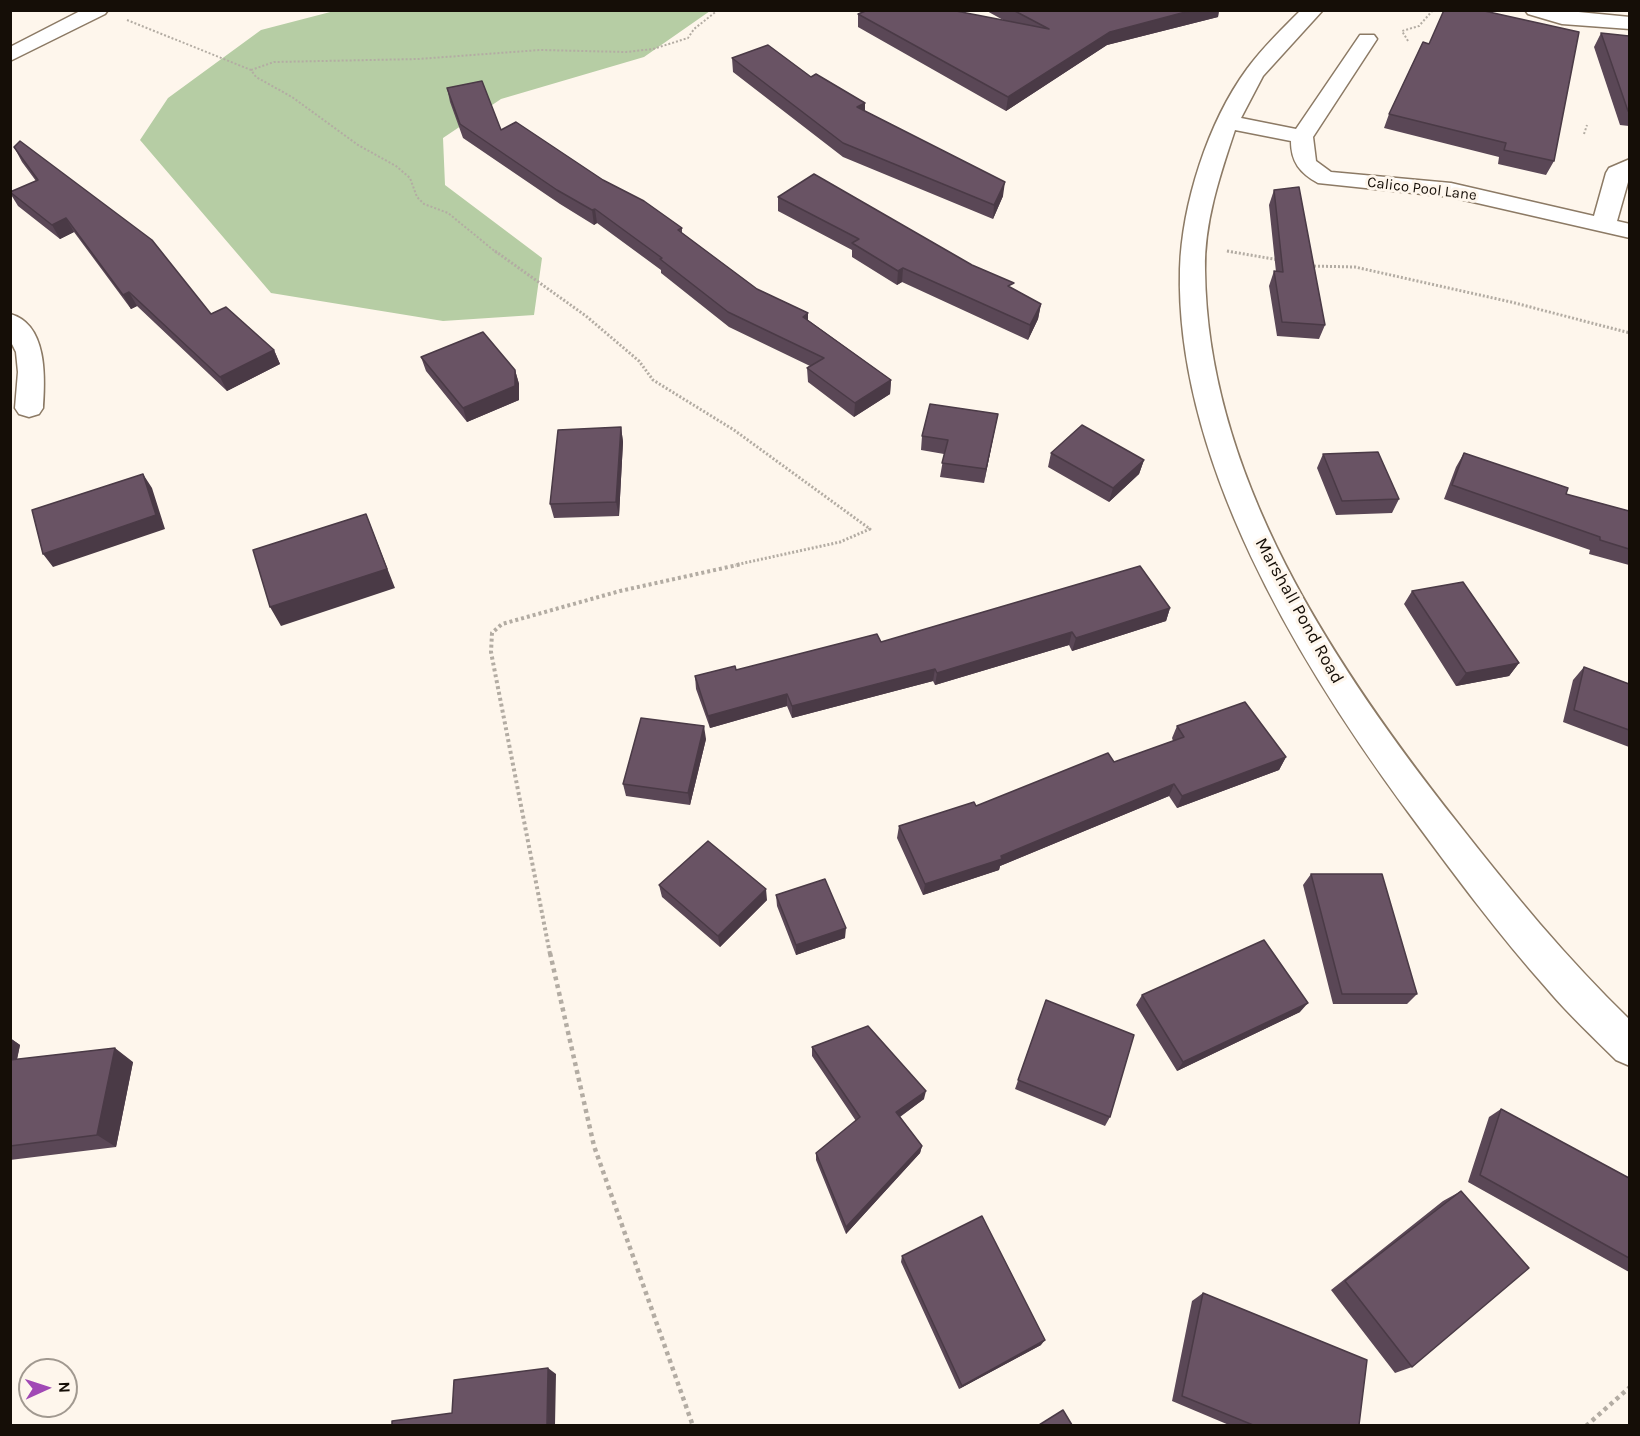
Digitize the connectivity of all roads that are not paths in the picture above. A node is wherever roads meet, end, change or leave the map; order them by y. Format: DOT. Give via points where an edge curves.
graph roads {
  1 [pos="98,10"];
  2 [pos="1313,10"];
  3 [pos="1535,10"];
  4 [pos="1629,23"];
  5 [pos="1367,39"];
  6 [pos="10,55"];
  7 [pos="1228,122"];
  8 [pos="1302,136"];
  9 [pos="1629,166"];
  10 [pos="1604,224"];
  11 [pos="1629,231"];
  12 [pos="10,322"];
  13 [pos="29,408"];
  14 [pos="1629,1047"];
  1 -- 6 [label="street"];
  2 -- 7 [label="street, Marshall Pond Road" via="1283,38 1254,74"];
  3 -- 4 [label="street" via="1562,18"];
  5 -- 8 [label="street"];
  7 -- 8 [label="street"];
  7 -- 14 [label="street, Marshall Pond Road" via="1210,161 1198,203 1193,297 1206,391 1245,510 1309,636 1369,734 1563,981"];
  8 -- 10 [label="street, Calico Pool Lane" via="1301,156 1310,170 1326,177 1451,190"];
  9 -- 10 [label="street" via="1617,173"];
  10 -- 11 [label="street, Calico Pool Lane"];
  12 -- 13 [label="street" via="23,334 30,350"];
}
